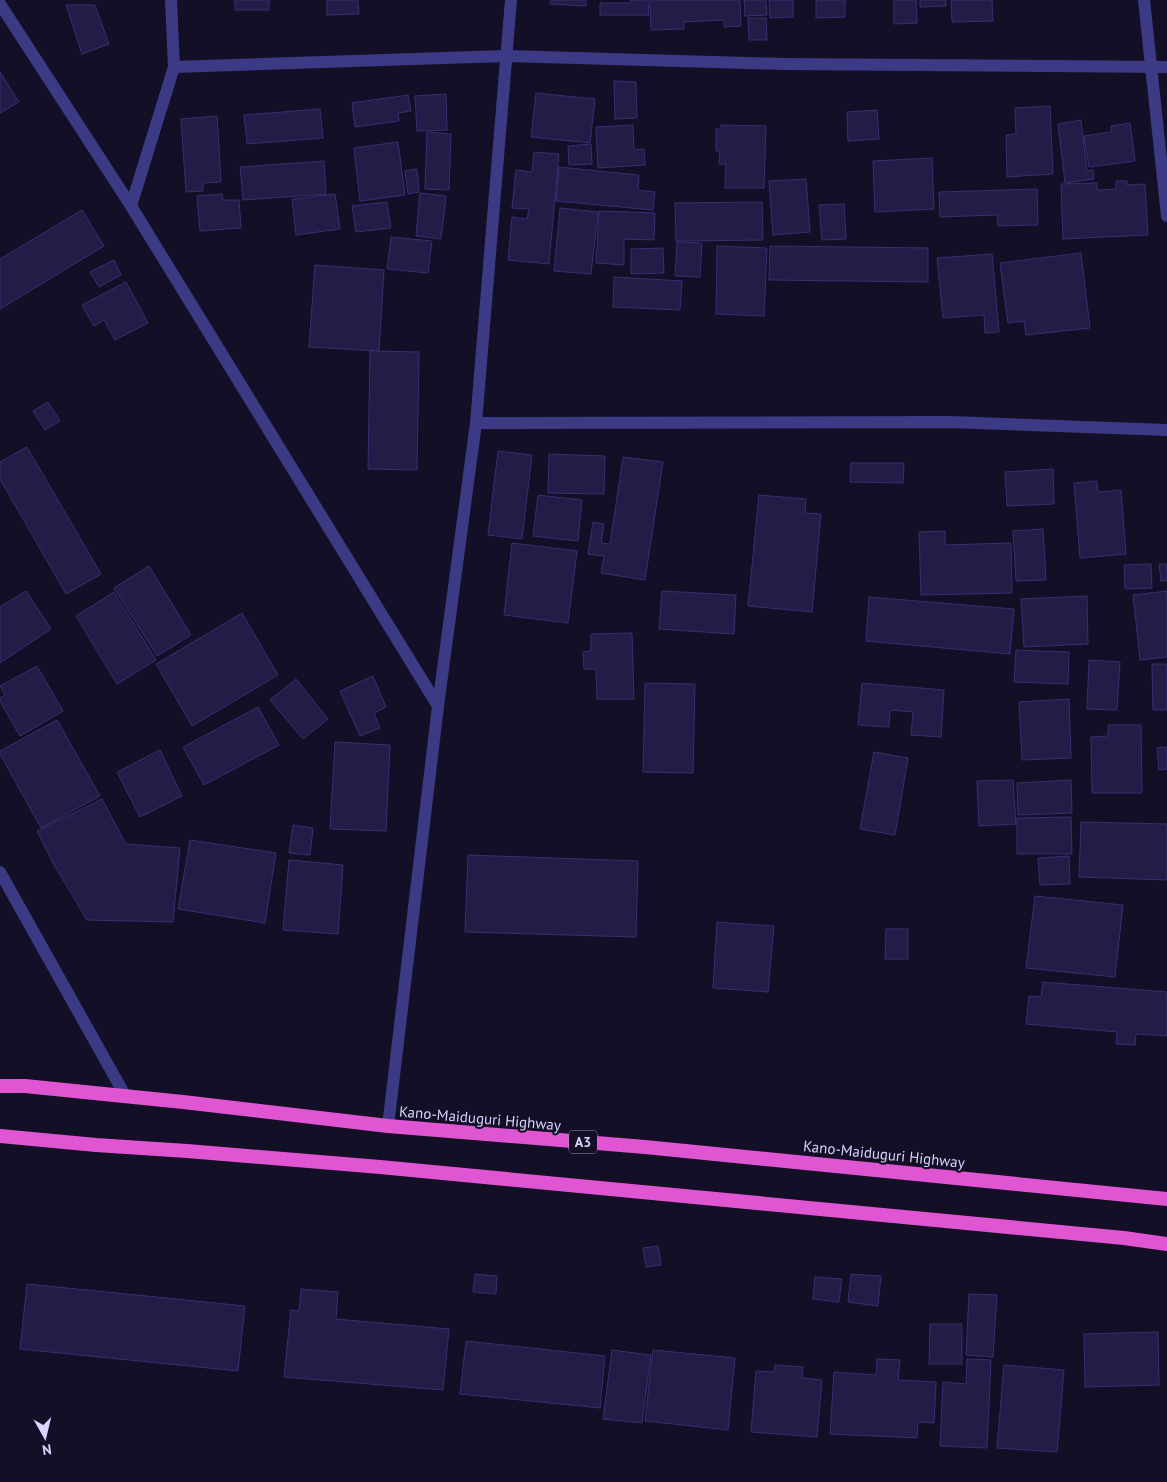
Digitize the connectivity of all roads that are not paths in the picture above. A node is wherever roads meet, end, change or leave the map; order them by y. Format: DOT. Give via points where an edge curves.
graph roads {
  1 [pos="171,0"];
  2 [pos="510,0"];
  3 [pos="1144,0"];
  4 [pos="0,4"];
  5 [pos="505,56"];
  6 [pos="174,67"];
  7 [pos="1167,67"];
  8 [pos="1152,68"];
  9 [pos="131,206"];
  10 [pos="1167,216"];
  11 [pos="476,423"];
  12 [pos="1167,430"];
  13 [pos="438,706"];
  14 [pos="0,872"];
  15 [pos="0,1086"];
  16 [pos="126,1097"];
  17 [pos="388,1126"];
  18 [pos="0,1136"];
  19 [pos="1167,1199"];
  20 [pos="1167,1244"];
  1 -- 6 [label="street"];
  2 -- 5 [label="street"];
  3 -- 8 [label="street"];
  4 -- 9 [label="street"];
  5 -- 6 [label="street"];
  5 -- 8 [label="street" via="784,64"];
  5 -- 11 [label="street"];
  6 -- 9 [label="street"];
  7 -- 8 [label="street"];
  8 -- 10 [label="street"];
  9 -- 13 [label="street"];
  11 -- 12 [label="street" via="950,422"];
  11 -- 13 [label="street"];
  13 -- 17 [label="street"];
  14 -- 16 [label="street"];
  15 -- 16 [label="highway, Kano-Maiduguri Highway / A3"];
  16 -- 17 [label="highway, Kano-Maiduguri Highway / A3"];
  17 -- 19 [label="highway, Kano-Maiduguri Highway / A3" via="664,1149"];
  18 -- 20 [label="highway" via="390,1168"];
}
